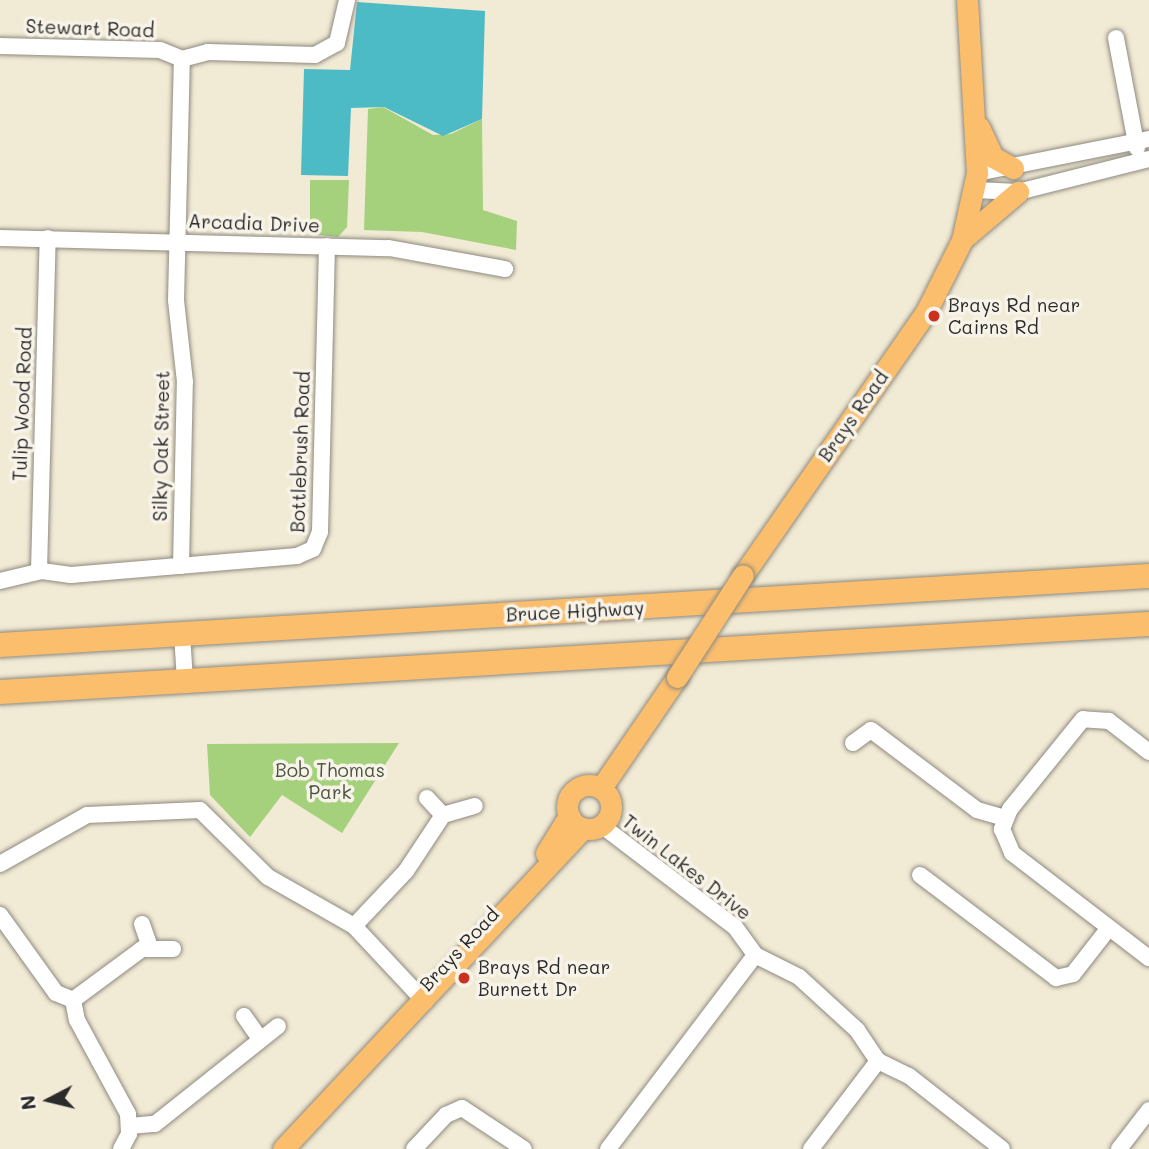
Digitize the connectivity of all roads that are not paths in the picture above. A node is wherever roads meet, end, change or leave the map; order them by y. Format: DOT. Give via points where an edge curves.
graph roads {
  1 [pos="346,0"];
  2 [pos="967,0"];
  3 [pos="1116,38"];
  4 [pos="0,46"];
  5 [pos="183,59"];
  6 [pos="976,122"];
  7 [pos="1142,140"];
  8 [pos="1149,157"];
  9 [pos="1013,168"];
  10 [pos="976,182"];
  11 [pos="1018,192"];
  12 [pos="0,238"];
  13 [pos="48,238"];
  14 [pos="962,240"];
  15 [pos="177,242"];
  16 [pos="327,246"];
  17 [pos="505,269"];
  18 [pos="181,566"];
  19 [pos="39,571"];
  20 [pos="1149,576"];
  21 [pos="0,581"];
  22 [pos="1149,624"];
  23 [pos="182,634"];
  24 [pos="0,645"];
  25 [pos="186,681"];
  26 [pos="0,692"];
  27 [pos="853,743"];
  28 [pos="1149,752"];
  29 [pos="601,788"];
  30 [pos="427,797"];
  31 [pos="475,806"];
  32 [pos="443,815"];
  33 [pos="1005,818"];
  34 [pos="585,823"];
  35 [pos="0,864"];
  36 [pos="920,875"];
  37 [pos="0,915"];
  38 [pos="142,924"];
  39 [pos="354,926"];
  40 [pos="1109,928"];
  41 [pos="150,947"];
  42 [pos="173,949"];
  43 [pos="755,955"];
  44 [pos="1149,958"];
  45 [pos="421,998"];
  46 [pos="73,1000"];
  47 [pos="244,1016"];
  48 [pos="278,1026"];
  49 [pos="258,1036"];
  50 [pos="878,1061"];
  51 [pos="1149,1110"];
  52 [pos="130,1125"];
  53 [pos="121,1149"];
  54 [pos="283,1149"];
  55 [pos="414,1149"];
  56 [pos="524,1149"];
  57 [pos="608,1149"];
  58 [pos="811,1149"];
  59 [pos="1002,1149"];
  60 [pos="1119,1149"];
  1 -- 5 [label="street, Stewart Road" via="342,33 324,53 208,52"];
  2 -- 6 [label="main road, Brays Road"];
  3 -- 7 [label="street"];
  4 -- 5 [label="street, Stewart Road" via="160,50"];
  5 -- 15 [label="street, Silky Oak Street"];
  6 -- 9 [label="main road" via="993,157"];
  6 -- 10 [label="main road, Brays Road"];
  7 -- 8 [label="street"];
  7 -- 9 [label="street"];
  8 -- 11 [label="street"];
  9 -- 10 [label="street"];
  10 -- 11 [label="street"];
  10 -- 14 [label="main road, Brays Road"];
  11 -- 14 [label="main road" via="977,220"];
  12 -- 13 [label="street, Arcadia Drive"];
  13 -- 15 [label="street, Arcadia Drive"];
  13 -- 19 [label="street, Tulip Wood Road"];
  14 -- 29 [label="main road, Brays Road, bridge" via="927,310"];
  15 -- 16 [label="street, Arcadia Drive"];
  15 -- 18 [label="street, Silky Oak Street" via="185,382"];
  16 -- 17 [label="street, Arcadia Drive" via="411,250"];
  16 -- 18 [label="street, Bottlebrush Road" via="318,541 297,556"];
  18 -- 19 [label="street, Bottlebrush Road" via="71,575"];
  19 -- 21 [label="street, Bottlebrush Road"];
  20 -- 23 [label="highway, Bruce Highway"];
  22 -- 25 [label="highway"];
  23 -- 24 [label="highway, Bruce Highway"];
  23 -- 25 [label="street"];
  25 -- 26 [label="highway"];
  27 -- 33 [label="street" via="872,730 977,810"];
  28 -- 33 [label="street" via="1109,721 1083,719"];
  29 -- 34 [label="main road" via="611,806"];
  29 -- 34 [label="main road, Brays Road" via="574,790"];
  30 -- 32 [label="street"];
  31 -- 32 [label="street"];
  32 -- 39 [label="street" via="406,871"];
  33 -- 40 [label="street" via="1003,838 1012,853"];
  34 -- 43 [label="street, Twin Lakes Drive" via="735,927"];
  34 -- 45 [label="main road, Brays Road" via="531,871"];
  35 -- 39 [label="street" via="87,815 200,810 268,877"];
  36 -- 40 [label="street" via="1056,978 1073,974"];
  37 -- 46 [label="street" via="56,993"];
  38 -- 41 [label="street"];
  39 -- 45 [label="street"];
  40 -- 44 [label="street"];
  41 -- 42 [label="street"];
  41 -- 46 [label="street"];
  43 -- 50 [label="street, Twin Lakes Drive" via="799,978 857,1030"];
  43 -- 57 [label="street"];
  45 -- 54 [label="main road, Brays Road"];
  46 -- 52 [label="street"];
  47 -- 49 [label="street"];
  48 -- 49 [label="street"];
  49 -- 52 [label="street" via="155,1124"];
  50 -- 58 [label="street"];
  50 -- 59 [label="street, Twin Lakes Drive" via="909,1076"];
  51 -- 60 [label="street"];
  52 -- 53 [label="street"];
  55 -- 56 [label="street" via="446,1115 462,1108"];
}
